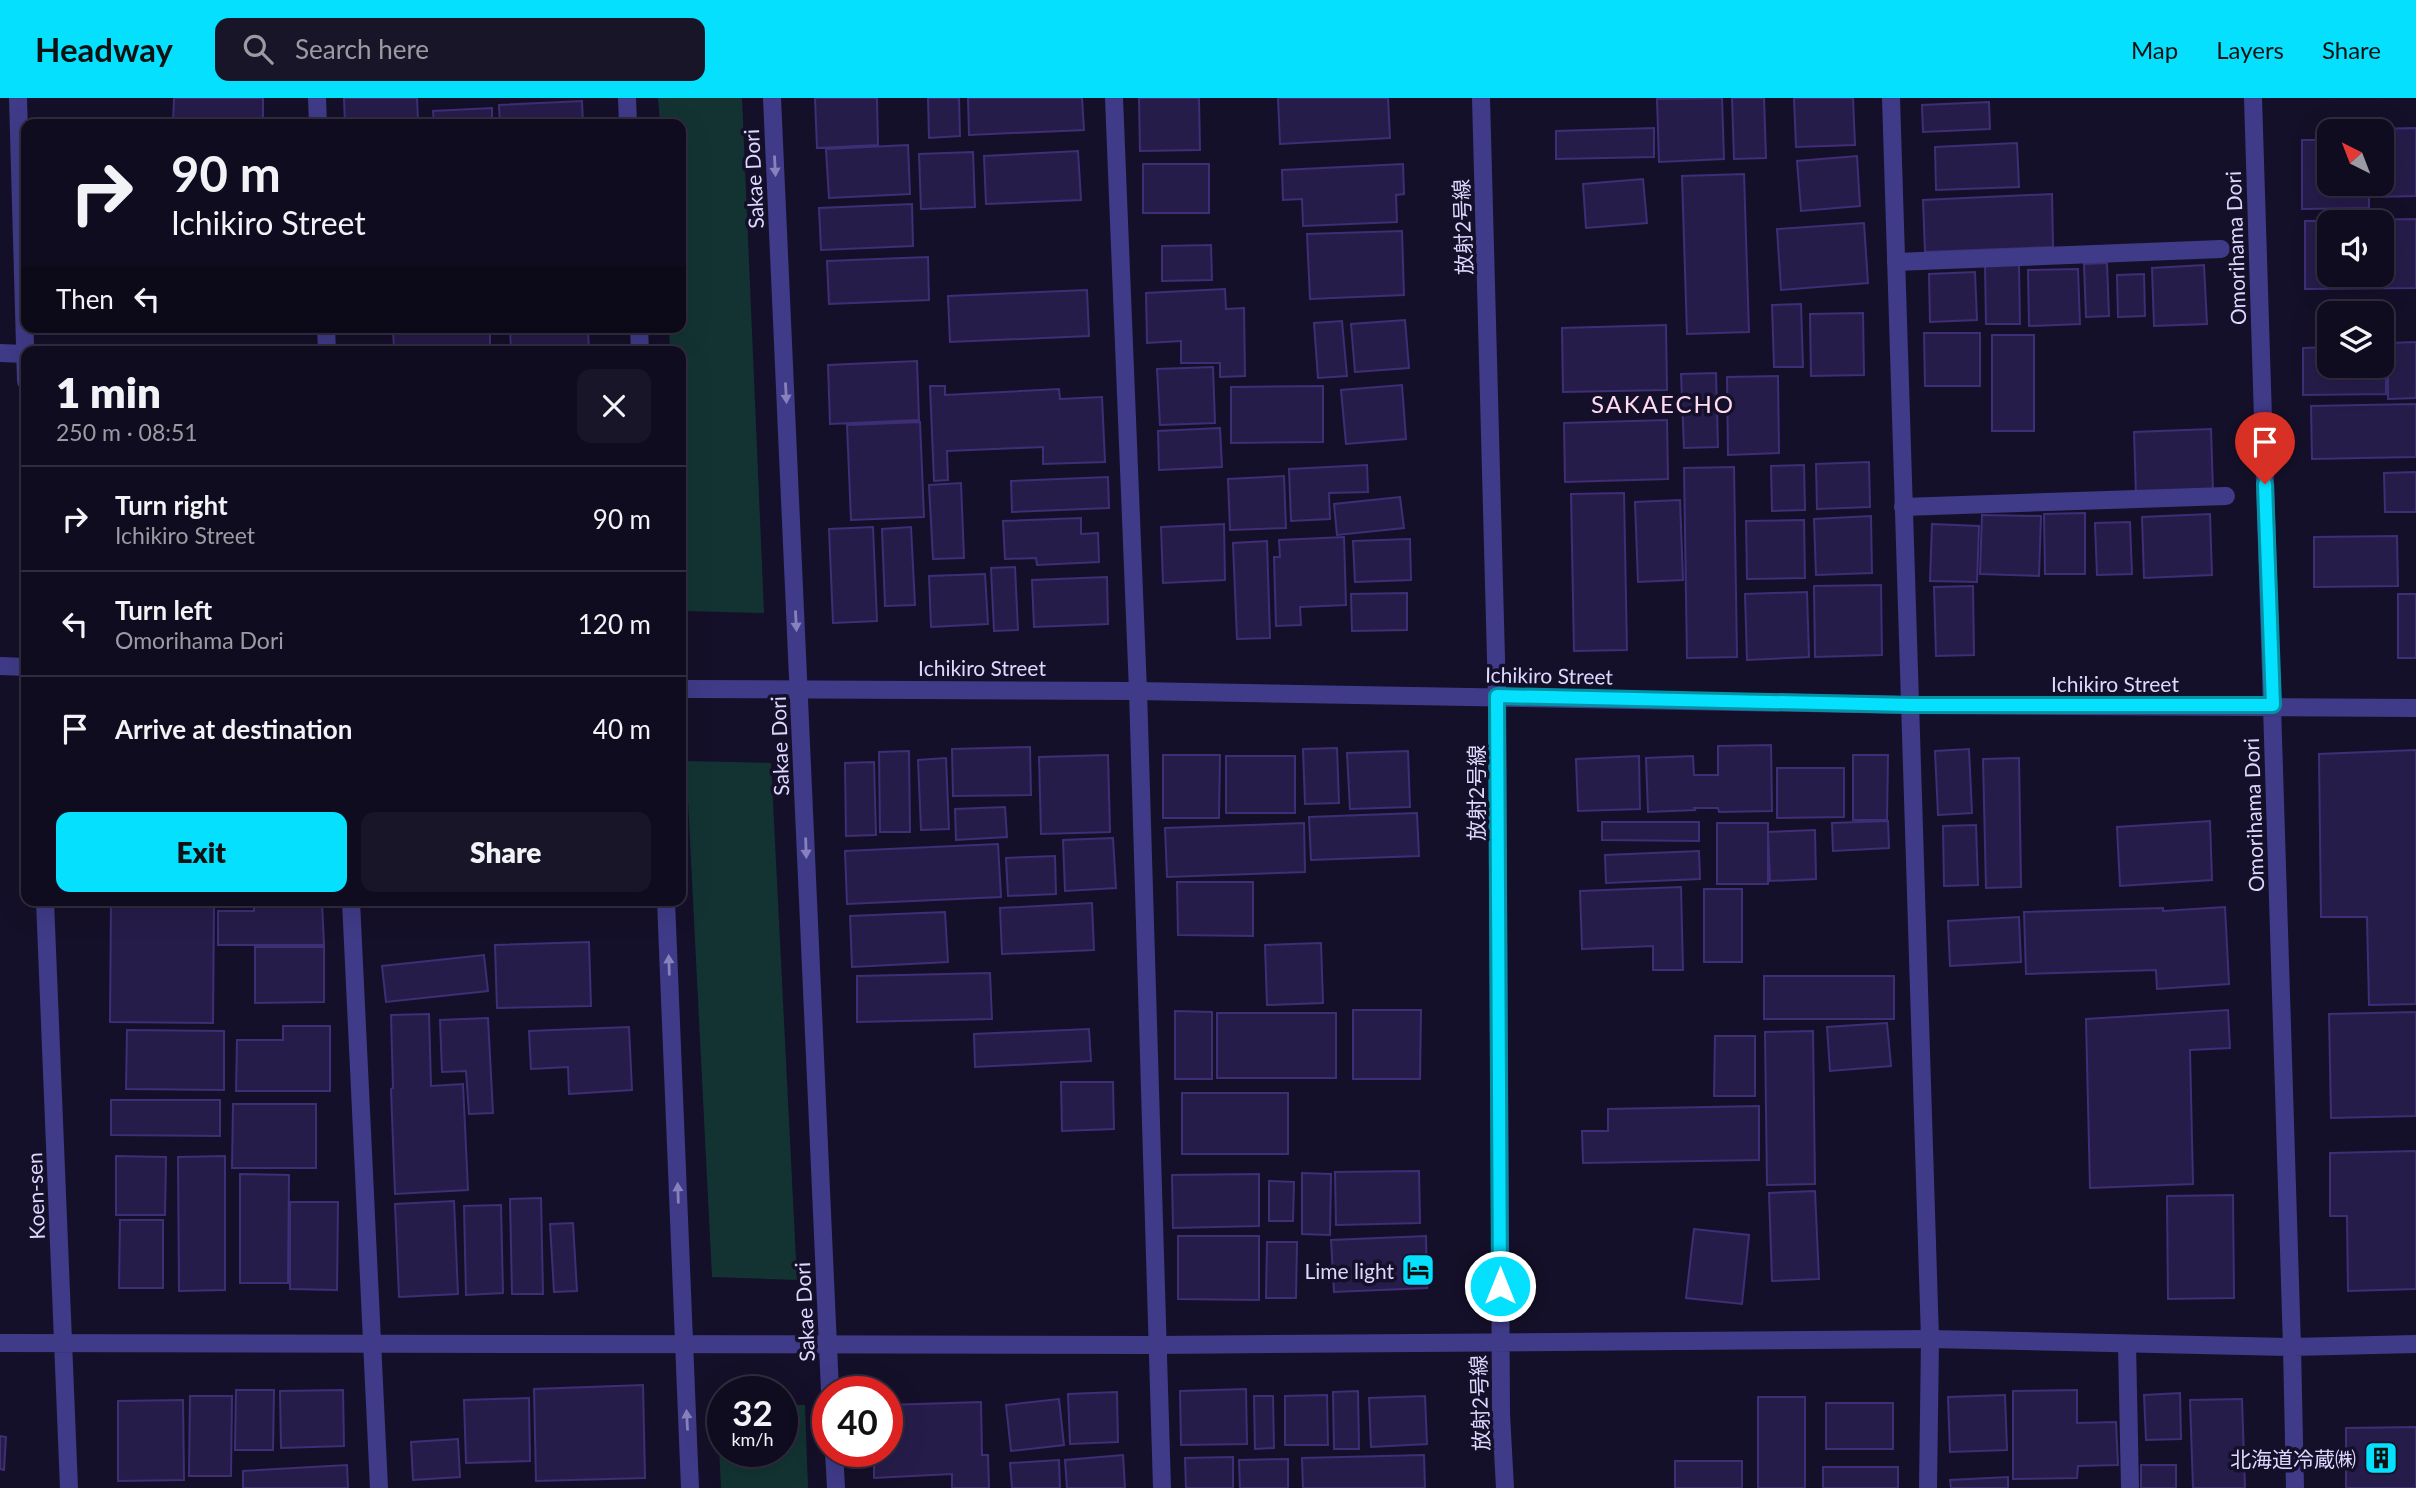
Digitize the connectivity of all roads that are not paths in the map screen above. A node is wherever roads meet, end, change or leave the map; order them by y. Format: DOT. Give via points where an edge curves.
graph roads {
  1 [pos="18,98"];
  2 [pos="317,98"];
  3 [pos="627,98"];
  4 [pos="772,98"];
  5 [pos="1114,98"];
  6 [pos="1481,98"];
  7 [pos="1891,98"];
  8 [pos="2253,98"];
  9 [pos="318,119"];
  10 [pos="628,119"];
  11 [pos="21,208"];
  12 [pos="2221,249"];
  13 [pos="1896,261"];
  14 [pos="0,354"];
  15 [pos="21,354"];
  16 [pos="2226,496"];
  17 [pos="1903,507"];
  18 [pos="0,666"];
  19 [pos="21,667"];
  20 [pos="686,689"];
  21 [pos="800,690"];
  22 [pos="1138,691"];
  23 [pos="1497,696"];
  24 [pos="1911,705"];
  25 [pos="2273,705"];
  26 [pos="2416,708"];
  27 [pos="45,906"];
  28 [pos="351,906"];
  29 [pos="666,906"];
  30 [pos="1930,1339"];
  31 [pos="0,1343"];
  32 [pos="64,1343"];
  33 [pos="684,1343"];
  34 [pos="828,1343"];
  35 [pos="1500,1343"];
  36 [pos="371,1344"];
  37 [pos="2127,1344"];
  38 [pos="2416,1344"];
  39 [pos="1156,1345"];
  40 [pos="2292,1347"];
  41 [pos="830,1376"];
  42 [pos="835,1467"];
  43 [pos="69,1488"];
  44 [pos="379,1488"];
  45 [pos="691,1488"];
  46 [pos="836,1488"];
  47 [pos="1162,1488"];
  48 [pos="1505,1488"];
  49 [pos="1928,1488"];
  50 [pos="2130,1488"];
  51 [pos="2295,1488"];
  1 -- 11 [label="street"];
  2 -- 9 [label="street"];
  3 -- 10 [label="street"];
  4 -- 21 [label="street, Sakae Dori, one-way"];
  5 -- 22 [label="street"];
  6 -- 23 [label="street, 放射2号線"];
  7 -- 13 [label="street"];
  8 -- 25 [label="street, Omorihama Dori"];
  12 -- 13 [label="street"];
  13 -- 17 [label="street"];
  14 -- 15 [label="street"];
  16 -- 17 [label="street"];
  17 -- 24 [label="street"];
  18 -- 19 [label="street"];
  20 -- 21 [label="street, Ichikiro Street"];
  21 -- 22 [label="street, Ichikiro Street"];
  21 -- 34 [label="street, Sakae Dori, one-way"];
  22 -- 23 [label="street, Ichikiro Street"];
  22 -- 39 [label="street"];
  23 -- 24 [label="street, Ichikiro Street"];
  23 -- 35 [label="street, 放射2号線"];
  24 -- 25 [label="street, Ichikiro Street"];
  24 -- 30 [label="street"];
  25 -- 26 [label="street, Ichikiro Street"];
  25 -- 40 [label="street, Omorihama Dori"];
  27 -- 32 [label="street, Koen-sen"];
  28 -- 36 [label="street"];
  33 -- 29 [label="street, one-way"];
  30 -- 35 [label="street"];
  30 -- 37 [label="street"];
  30 -- 49 [label="street"];
  31 -- 32 [label="street"];
  32 -- 36 [label="street"];
  32 -- 43 [label="street, Koen-sen"];
  33 -- 34 [label="street"];
  33 -- 36 [label="street"];
  45 -- 33 [label="street, one-way"];
  34 -- 39 [label="street"];
  34 -- 41 [label="street, Sakae Dori"];
  35 -- 39 [label="street"];
  35 -- 48 [label="street, 放射2号線"];
  36 -- 44 [label="street"];
  37 -- 40 [label="street"];
  37 -- 50 [label="street"];
  38 -- 40 [label="street"];
  39 -- 47 [label="street"];
  40 -- 51 [label="street, Omorihama Dori"];
  42 -- 46 [label="street"];
}
